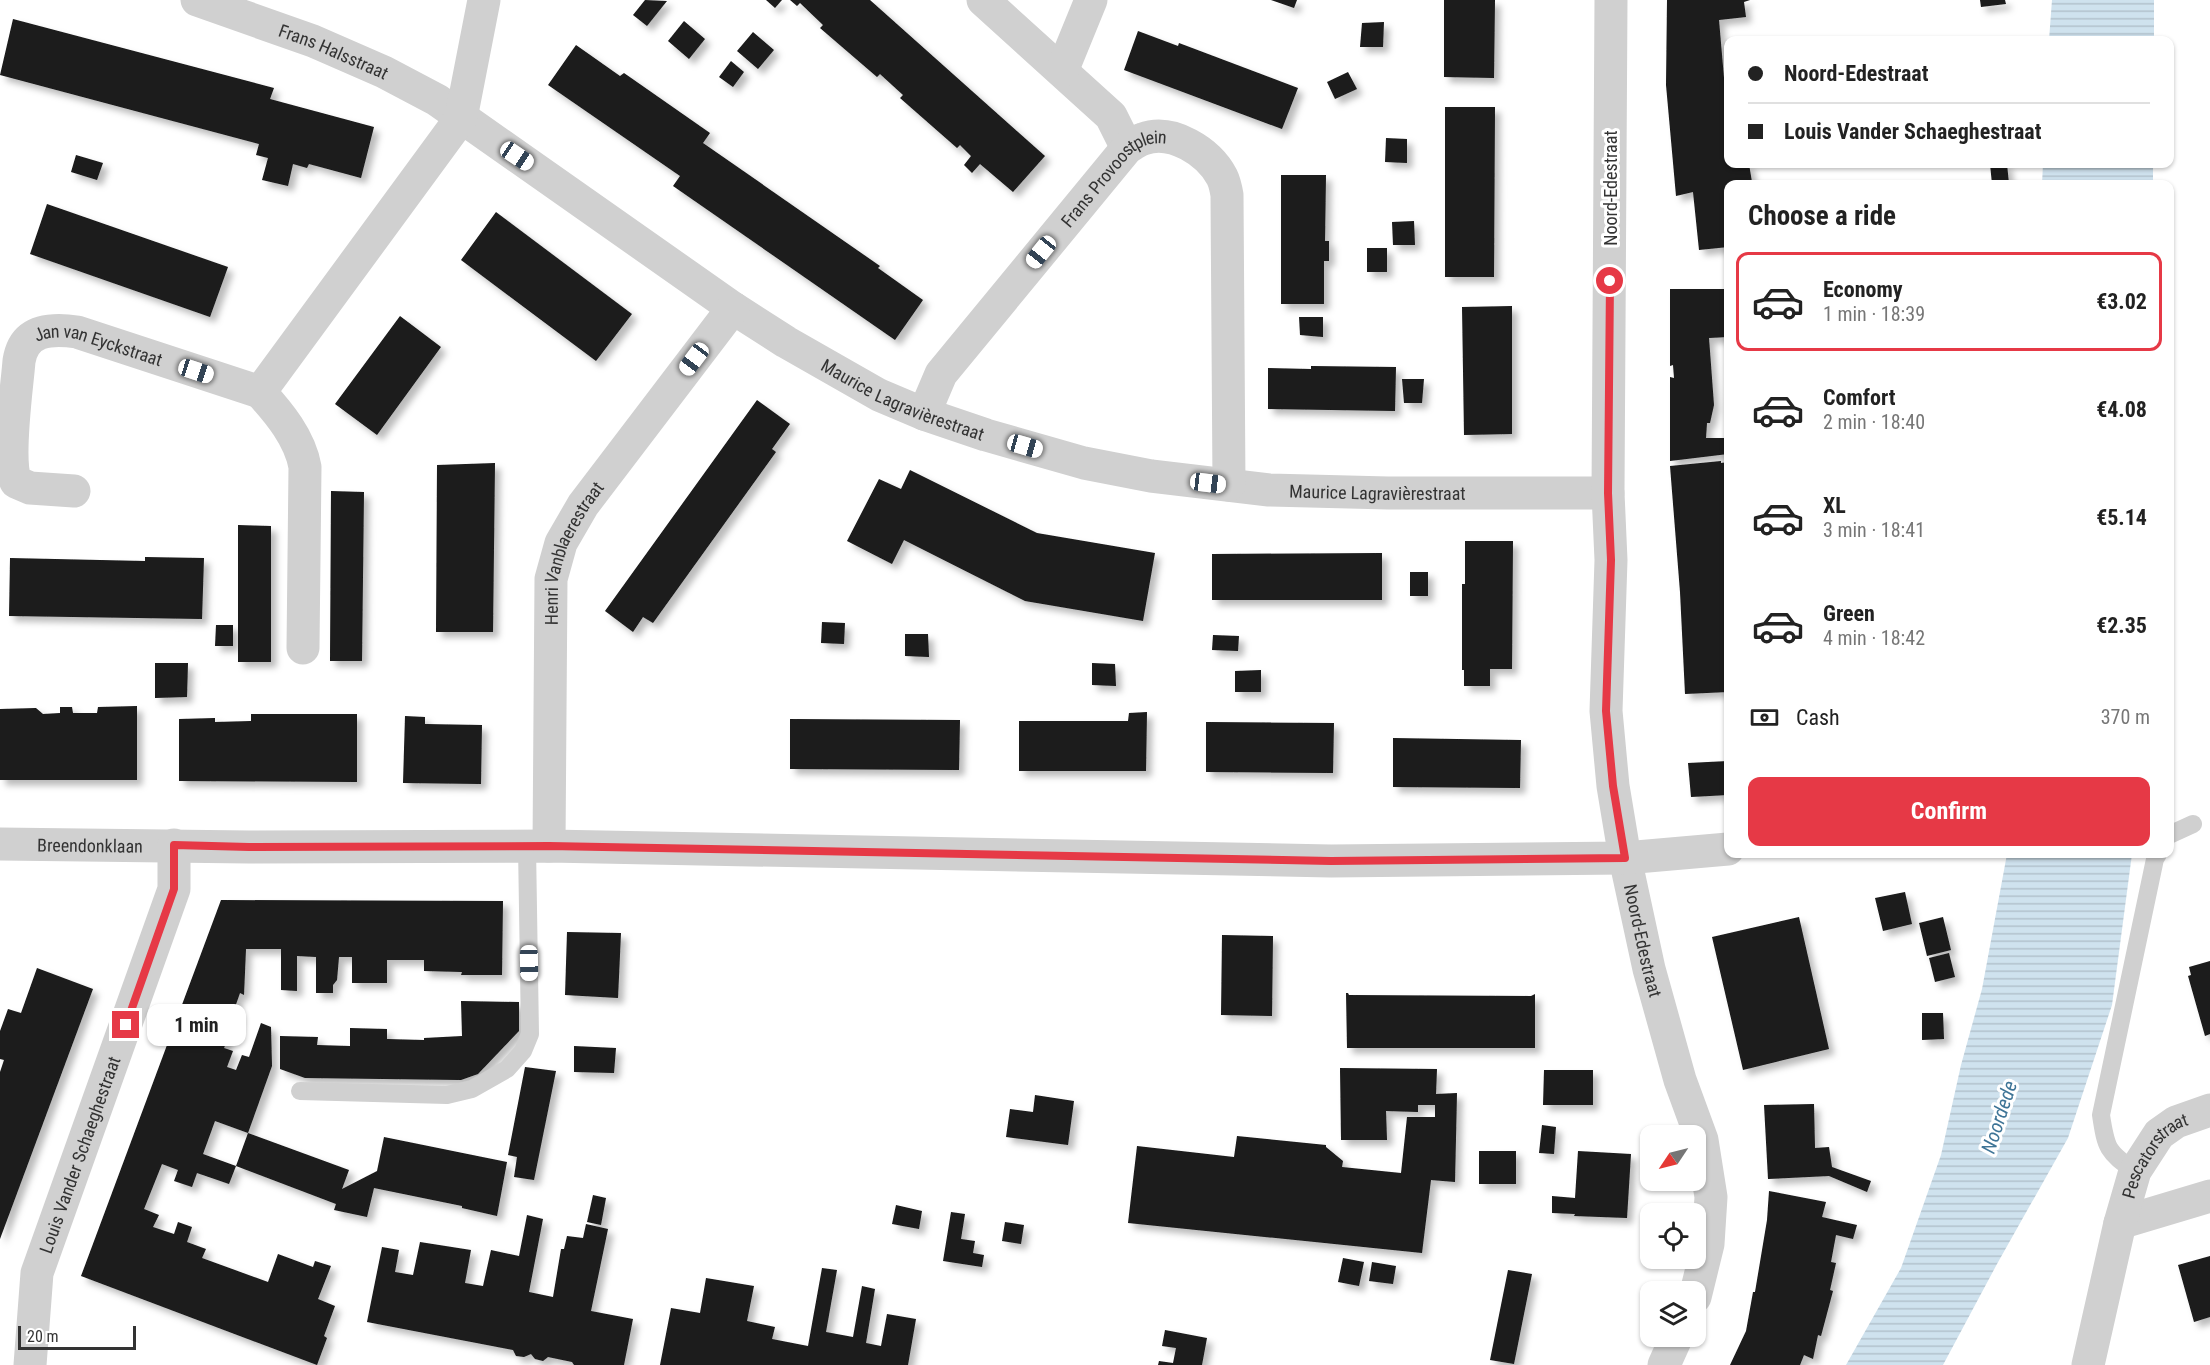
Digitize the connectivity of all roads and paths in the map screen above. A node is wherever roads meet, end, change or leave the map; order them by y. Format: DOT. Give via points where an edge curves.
graph roads {
  1 [pos="197,0"];
  2 [pos="484,0"];
  3 [pos="983,0"];
  4 [pos="1091,0"];
  5 [pos="1611,0"];
  6 [pos="1062,71"];
  7 [pos="462,118"];
  8 [pos="1126,148"];
  9 [pos="733,308"];
  10 [pos="260,392"];
  11 [pos="924,414"];
  12 [pos="1229,485"];
  13 [pos="74,491"];
  14 [pos="1608,493"];
  15 [pos="303,648"];
  16 [pos="2193,824"];
  17 [pos="2174,834"];
  18 [pos="0,844"];
  19 [pos="174,845"];
  20 [pos="538,846"];
  21 [pos="1724,849"];
  22 [pos="1625,858"];
  23 [pos="2156,858"];
  24 [pos="300,1091"];
  25 [pos="2210,1110"];
  26 [pos="2135,1171"];
  27 [pos="2210,1196"];
  28 [pos="2120,1223"];
  29 [pos="1699,1281"];
  30 [pos="1672,1347"];
  31 [pos="30,1365"];
  32 [pos="1664,1365"];
  33 [pos="2088,1365"];
  1 -- 7 [label="street, Frans Halsstraat" via="313,41 384,72 438,99"];
  2 -- 7 [label="street"];
  3 -- 6 [label="street"];
  4 -- 6 [label="street"];
  5 -- 14 [label="street, Noord-Edestraat"];
  6 -- 8 [label="street" via="1111,116"];
  7 -- 9 [label="street, Maurice Lagravièrestraat"];
  7 -- 10 [label="street"];
  8 -- 11 [label="street, Frans Provoostplein" via="941,374"];
  8 -- 12 [label="street, Frans Provoostplein" via="1144,138 1176,139 1196,149 1224,180"];
  9 -- 11 [label="street, Maurice Lagravièrestraat" via="879,396"];
  9 -- 20 [label="street, Henri Vanblaerestraat" via="583,505 561,543 551,579"];
  10 -- 13 [label="street, Jan van Eyckstraat" via="77,332 53,331 33,336 20,352 13,476 16,482 30,488"];
  10 -- 15 [label="street, Jan van Eyckstraat" via="279,412 305,467"];
  11 -- 12 [label="street, Maurice Lagravièrestraat" via="1084,463"];
  12 -- 14 [label="street, Maurice Lagravièrestraat" via="1388,493"];
  14 -- 22 [label="street, Noord-Edestraat" via="1611,560 1606,711"];
  16 -- 17 [label="lane"];
  18 -- 19 [label="street, Breendonklaan"];
  19 -- 20 [label="street, Breendonklaan"];
  19 -- 31 [label="street, Louis Vander Schaeghestraat" via="174,889 37,1273"];
  20 -- 22 [label="street, Breendonklaan" via="1331,861"];
  20 -- 24 [label="lane" via="530,1034 523,1051 507,1069 472,1089 447,1095"];
  21 -- 22 [label="street, Breendonklaan"];
  22 -- 29 [label="street, Noord-Edestraat" via="1649,969 1680,1080 1702,1140 1711,1197 1708,1244"];
  23 -- 26 [label="lane" via="2101,1115 2106,1144"];
  25 -- 26 [label="street, Pescatorstraat" via="2176,1122 2159,1134"];
  26 -- 28 [label="street, Pescatorstraat"];
  27 -- 28 [label="street, Pescatorstraat"];
  28 -- 33 [label="street, Pescatorstraat"];
  30 -- 32 [label="street"];
}
